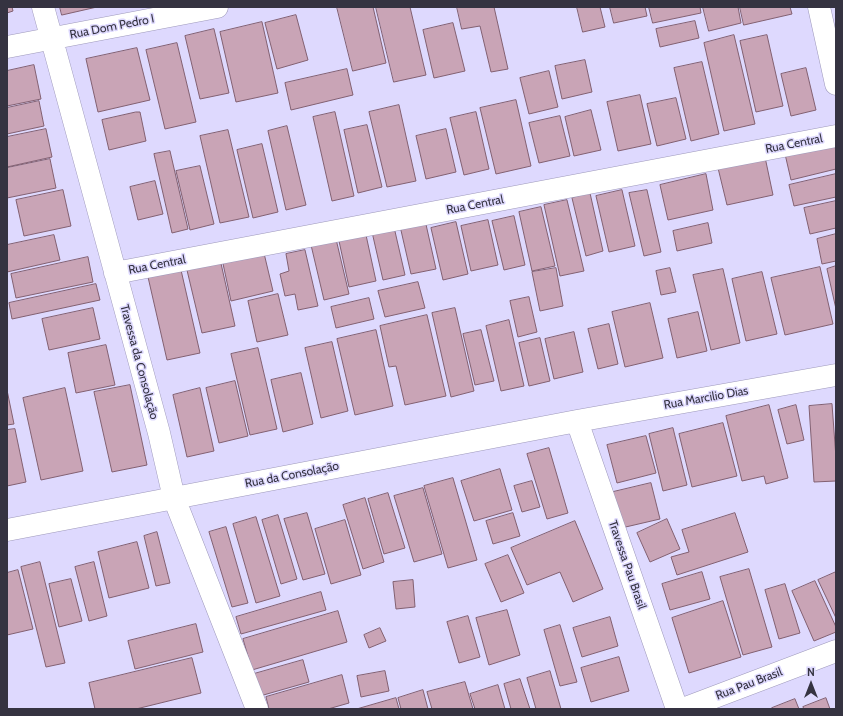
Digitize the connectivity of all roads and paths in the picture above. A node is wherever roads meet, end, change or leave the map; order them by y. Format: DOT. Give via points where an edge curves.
graph roads {
  1 [pos="43,7"];
  2 [pos="217,7"];
  3 [pos="819,7"];
  4 [pos="51,39"];
  5 [pos="7,47"];
  6 [pos="836,84"];
  7 [pos="836,136"];
  8 [pos="115,273"];
  9 [pos="836,375"];
  10 [pos="577,421"];
  11 [pos="174,498"];
  12 [pos="7,530"];
  13 [pos="836,652"];
  14 [pos="257,709"];
  15 [pos="678,709"];
  16 [pos="684,709"];
  1 -- 4 [label="street, Travessa da Consolação"];
  2 -- 4 [label="street, Rua Dom Pedro I"];
  3 -- 6 [label="street"];
  4 -- 5 [label="street, Rua Dom Pedro I"];
  4 -- 8 [label="street, Travessa da Consolação"];
  7 -- 8 [label="street, Rua Central"];
  8 -- 11 [label="street, Travessa da Consolação"];
  9 -- 10 [label="street, Rua Marcilio Dias"];
  10 -- 11 [label="street, Rua da Consolação"];
  10 -- 15 [label="street, Travessa Pau Brasil"];
  11 -- 12 [label="street, Rua da Consolação"];
  11 -- 14 [label="street, Travessa da Consolação"];
  13 -- 16 [label="street, Rua Pau Brasil"];
}
